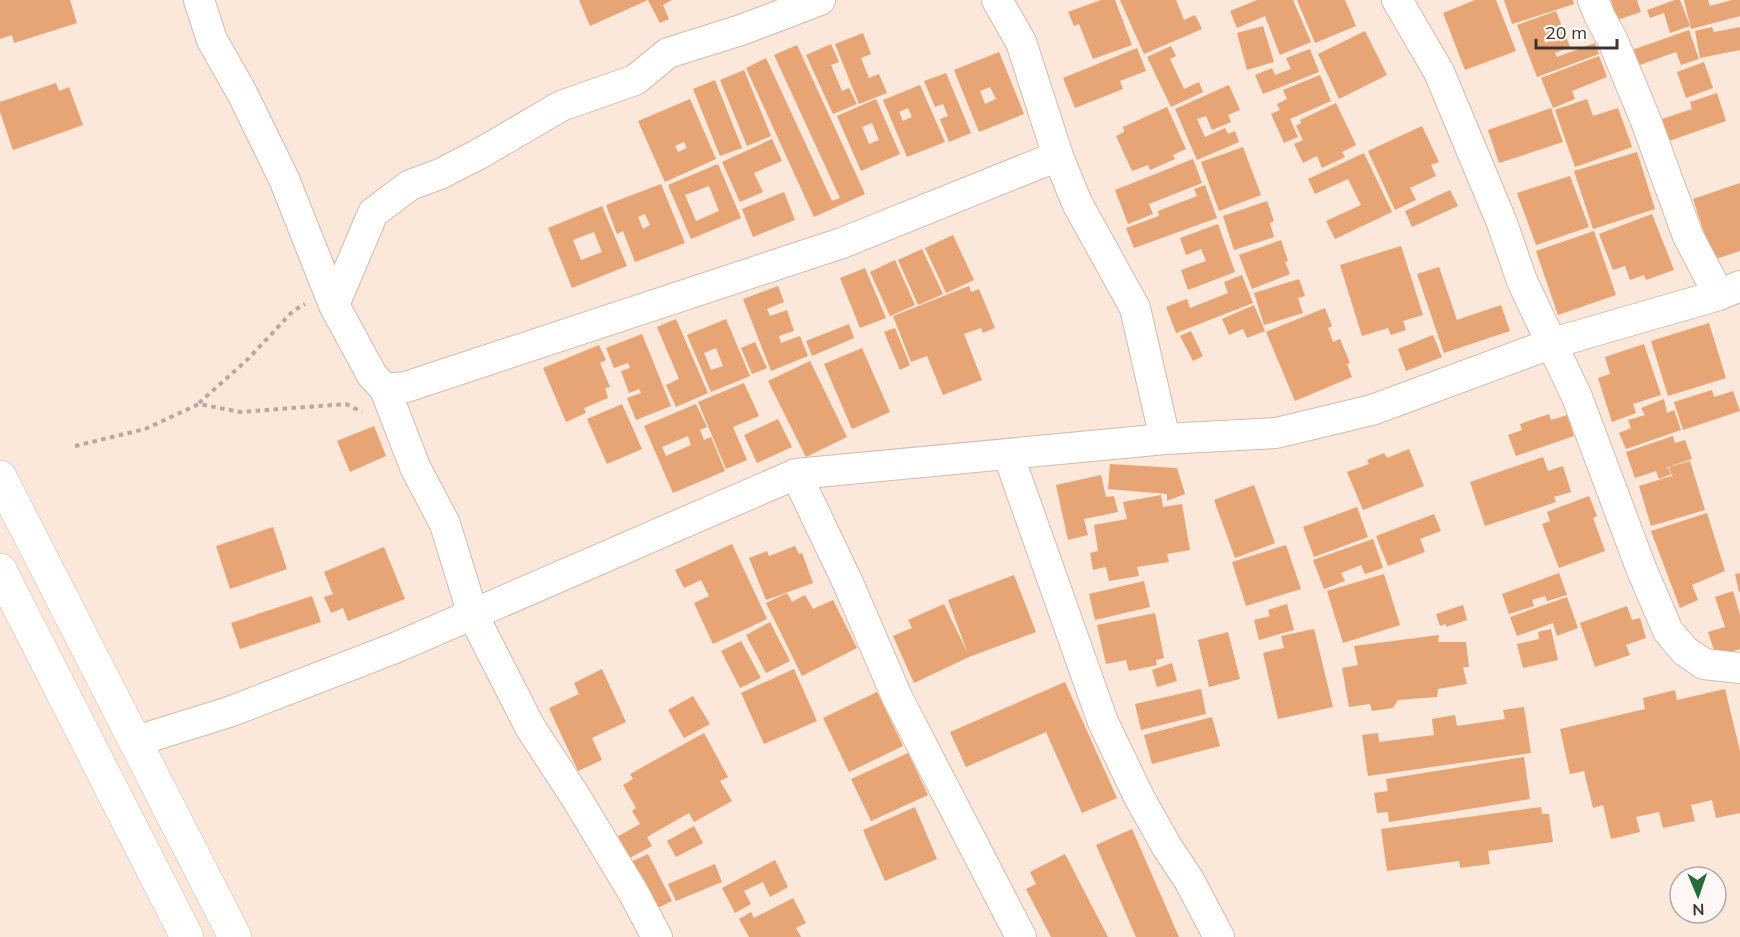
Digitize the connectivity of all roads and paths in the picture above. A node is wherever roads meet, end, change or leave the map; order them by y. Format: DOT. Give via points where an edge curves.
graph roads {
  1 [pos="199,0"];
  2 [pos="820,0"];
  3 [pos="997,0"];
  4 [pos="1397,0"];
  5 [pos="1593,0"];
  6 [pos="1058,156"];
  7 [pos="1729,290"];
  8 [pos="330,294"];
  9 [pos="1553,343"];
  10 [pos="385,388"];
  11 [pos="199,404"];
  12 [pos="399,426"];
  13 [pos="1165,439"];
  14 [pos="75,446"];
  15 [pos="1008,454"];
  16 [pos="796,474"];
  17 [pos="0,477"];
  18 [pos="0,570"];
  19 [pos="473,615"];
  20 [pos="74,622"];
  21 [pos="37,642"];
  22 [pos="1740,668"];
  23 [pos="136,741"];
  24 [pos="187,937"];
  25 [pos="235,937"];
  26 [pos="657,937"];
  27 [pos="1022,937"];
  28 [pos="1219,937"];
  1 -- 8 [label="street" via="212,40 284,179"];
  2 -- 8 [label="street" via="668,53 635,80 561,106 479,154 410,185 373,213"];
  3 -- 6 [label="street" via="1021,42"];
  4 -- 9 [label="street" via="1439,72 1522,280"];
  5 -- 7 [label="street" via="1646,121 1688,236"];
  6 -- 10 [label="street" via="842,243 406,387"];
  6 -- 13 [label="street" via="1077,203 1136,308"];
  7 -- 9 [label="street"];
  8 -- 10 [label="street" via="372,375"];
  8 -- 11 [label="path" via="293,311"];
  9 -- 13 [label="street" via="1372,410 1276,433"];
  9 -- 22 [label="street" via="1668,631 1704,664"];
  10 -- 12 [label="street"];
  11 -- 12 [label="path" via="240,412 346,404"];
  11 -- 14 [label="path" via="145,429"];
  12 -- 19 [label="street" via="445,524"];
  13 -- 15 [label="street"];
  15 -- 16 [label="street"];
  15 -- 28 [label="street" via="1103,722 1139,797"];
  16 -- 19 [label="street"];
  16 -- 27 [label="street" via="897,697"];
  17 -- 20 [label="highway"];
  18 -- 21 [label="highway"];
  19 -- 23 [label="street" via="229,712"];
  19 -- 26 [label="street" via="530,727 581,805"];
  20 -- 21 [label="highway"];
  20 -- 23 [label="highway"];
  21 -- 24 [label="highway"];
  23 -- 25 [label="highway"];
}
